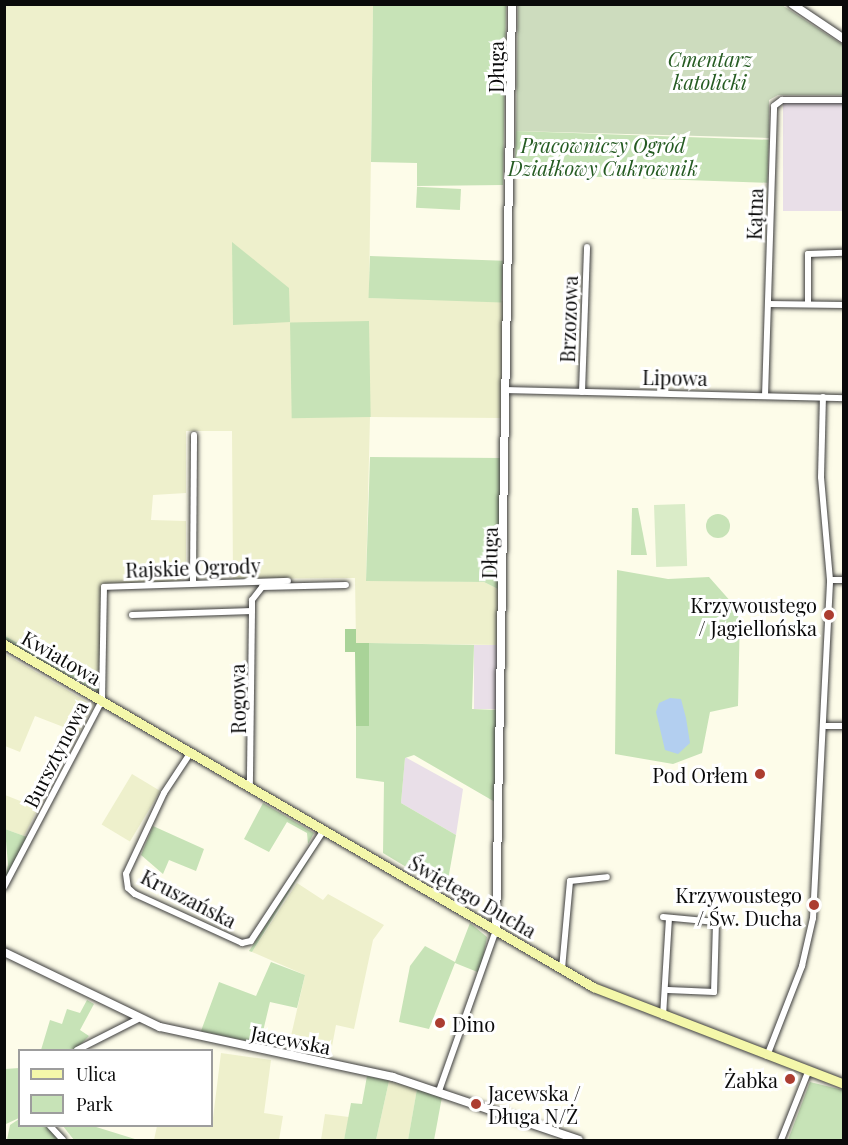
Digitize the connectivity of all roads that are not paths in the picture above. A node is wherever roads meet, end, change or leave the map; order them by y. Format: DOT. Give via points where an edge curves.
graph roads {
  1 [pos="512,4"];
  2 [pos="792,4"];
  3 [pos="803,8"];
  4 [pos="843,39"];
  5 [pos="843,100"];
  6 [pos="587,247"];
  7 [pos="843,253"];
  8 [pos="768,304"];
  9 [pos="808,304"];
  10 [pos="843,305"];
  11 [pos="507,390"];
  12 [pos="582,392"];
  13 [pos="765,396"];
  14 [pos="823,397"];
  15 [pos="843,398"];
  16 [pos="194,435"];
  17 [pos="830,580"];
  18 [pos="843,580"];
  19 [pos="288,581"];
  20 [pos="193,582"];
  21 [pos="346,585"];
  22 [pos="252,611"];
  23 [pos="132,615"];
  24 [pos="4,644"];
  25 [pos="102,700"];
  26 [pos="826,726"];
  27 [pos="843,726"];
  28 [pos="190,752"];
  29 [pos="250,787"];
  30 [pos="324,830"];
  31 [pos="607,877"];
  32 [pos="4,887"];
  33 [pos="496,930"];
  34 [pos="4,952"];
  35 [pos="562,969"];
  36 [pos="668,990"];
  37 [pos="663,1018"];
  38 [pos="138,1019"];
  39 [pos="80,1049"];
  40 [pos="767,1056"];
  41 [pos="808,1072"];
  42 [pos="843,1084"];
  43 [pos="439,1091"];
  44 [pos="52,1127"];
  45 [pos="63,1140"];
  46 [pos="579,1140"];
  47 [pos="781,1140"];
  1 -- 11 [label="street, Długa"];
  2 -- 3 [label="street"];
  3 -- 4 [label="street"];
  5 -- 8 [label="street, Kątna" via="782,100 774,106"];
  6 -- 12 [label="street, Brzozowa"];
  7 -- 9 [label="street" via="808,254"];
  8 -- 9 [label="street"];
  8 -- 13 [label="street, Kątna"];
  9 -- 10 [label="street"];
  11 -- 12 [label="street, Lipowa"];
  11 -- 33 [label="street, Długa"];
  12 -- 13 [label="street, Lipowa"];
  13 -- 14 [label="street, Lipowa"];
  14 -- 15 [label="street, Lipowa"];
  14 -- 17 [label="street" via="821,477"];
  16 -- 20 [label="street"];
  17 -- 18 [label="street"];
  17 -- 26 [label="street"];
  19 -- 20 [label="street, Rajskie Ogrody"];
  20 -- 25 [label="street, Rajskie Ogrody" via="104,586"];
  21 -- 22 [label="street, Rogowa" via="262,587 252,600"];
  22 -- 23 [label="street"];
  22 -- 29 [label="street, Rogowa"];
  24 -- 25 [label="main road, Kwiatowa"];
  25 -- 28 [label="main road, Świętego Ducha"];
  25 -- 32 [label="street, Bursztynowa"];
  26 -- 27 [label="street"];
  26 -- 40 [label="street" via="812,932"];
  28 -- 29 [label="main road, Świętego Ducha"];
  28 -- 30 [label="street, Kruszańska" via="164,793 126,874 128,888 135,894 242,943 251,941"];
  29 -- 30 [label="main road, Świętego Ducha"];
  30 -- 33 [label="main road, Świętego Ducha"];
  31 -- 35 [label="street" via="570,881"];
  33 -- 35 [label="main road, Świętego Ducha"];
  33 -- 43 [label="street, Długa"];
  34 -- 38 [label="street, Jacewska"];
  35 -- 37 [label="main road, Świętego Ducha"];
  36 -- 36 [label="street" via="714,992 716,922 666,918"];
  36 -- 37 [label="street"];
  37 -- 40 [label="main road, Świętego Ducha"];
  38 -- 39 [label="street"];
  38 -- 43 [label="street, Jacewska" via="197,1038"];
  40 -- 41 [label="main road, Świętego Ducha"];
  41 -- 42 [label="main road, Świętego Ducha"];
  41 -- 47 [label="street"];
  43 -- 46 [label="street, Jacewska"];
  44 -- 45 [label="street"];
}
